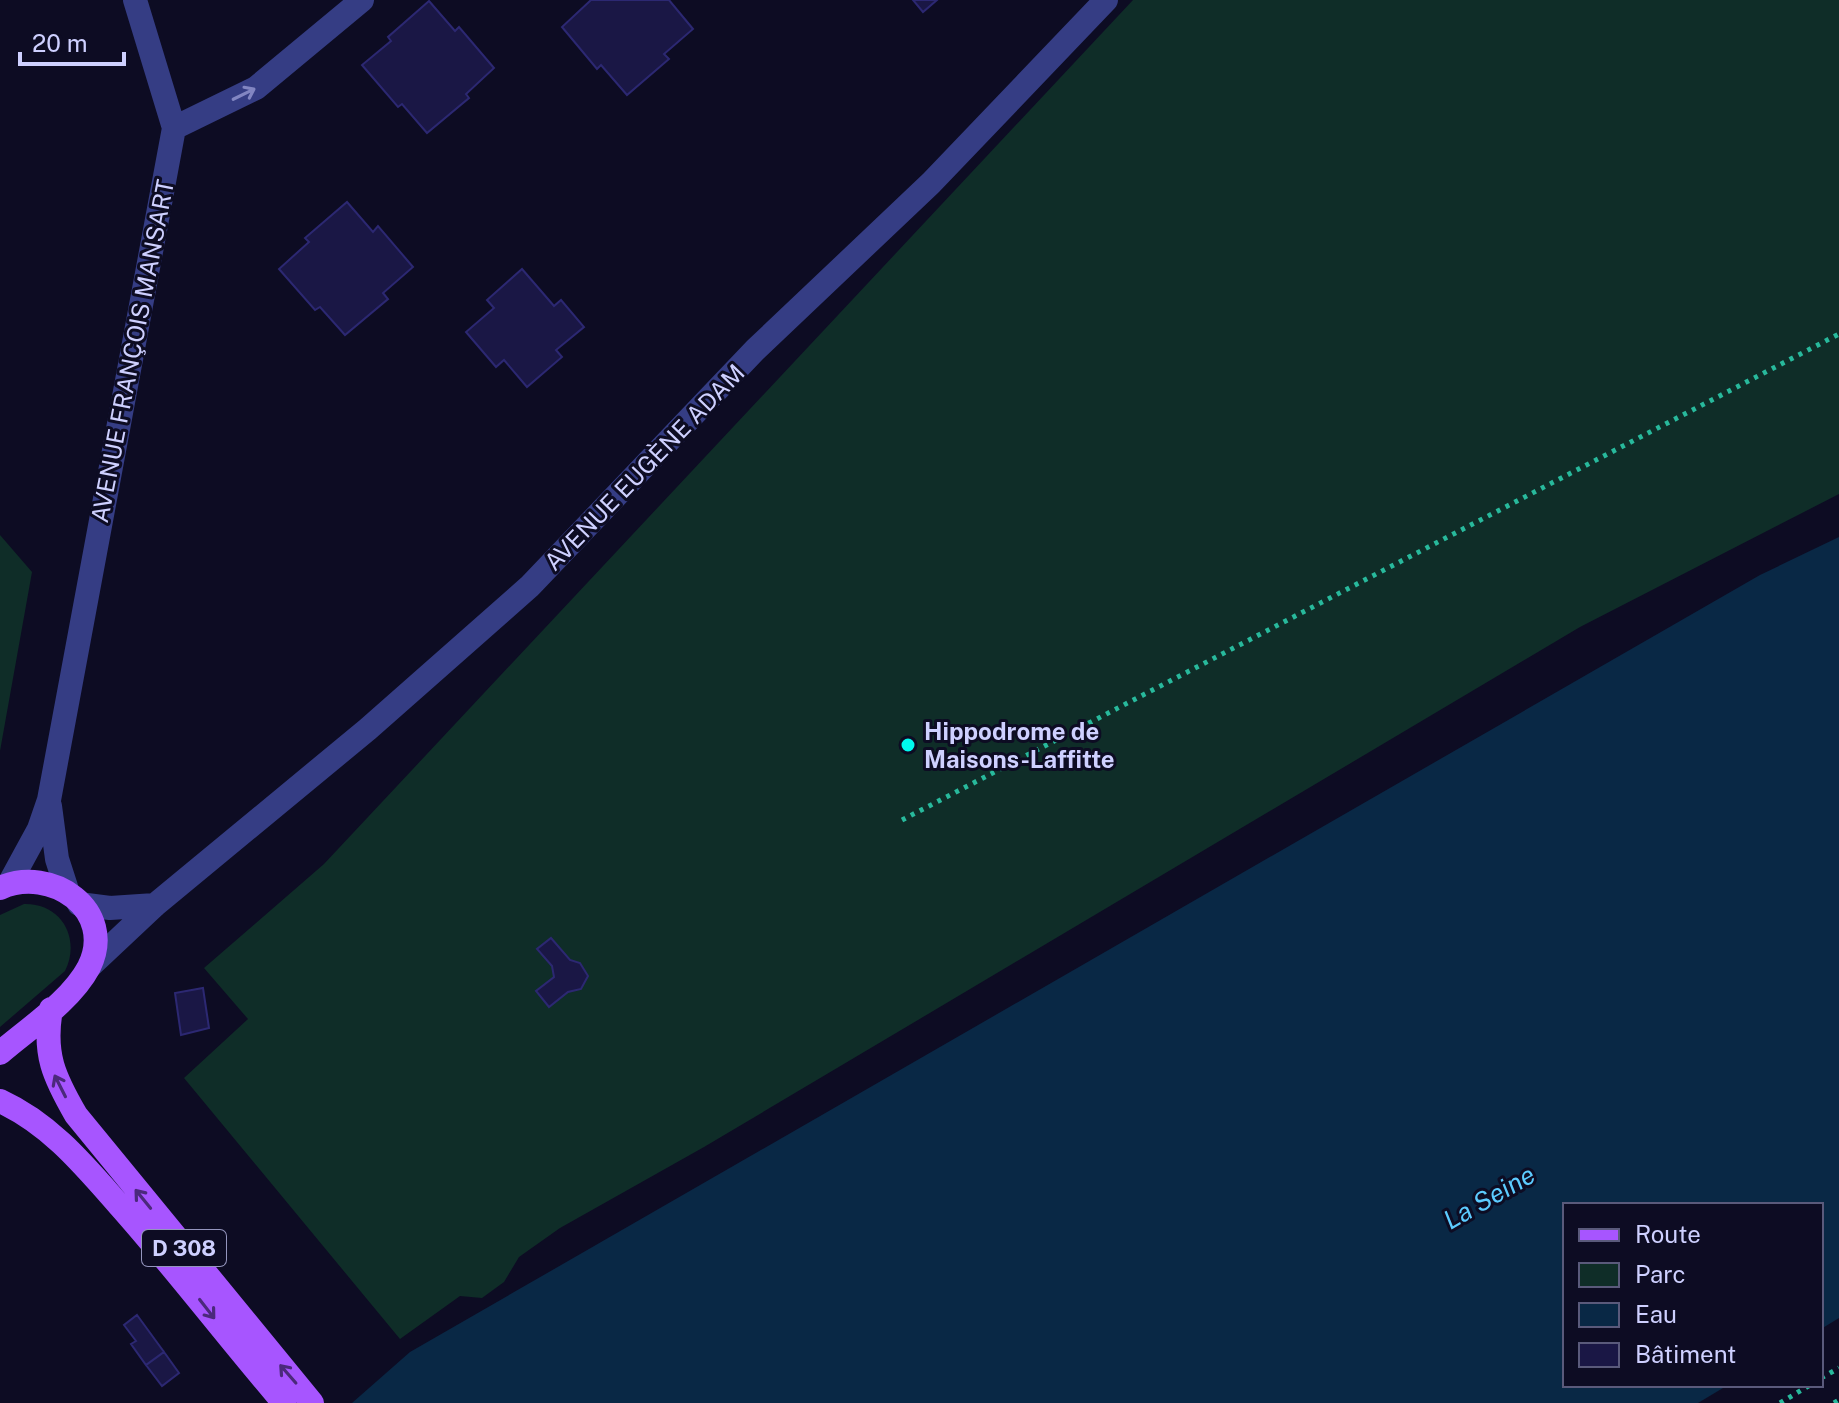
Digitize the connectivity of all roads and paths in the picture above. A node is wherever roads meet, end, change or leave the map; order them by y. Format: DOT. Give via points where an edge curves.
graph roads {
  1 [pos="135,0"];
  2 [pos="362,0"];
  3 [pos="1106,0"];
  4 [pos="174,128"];
  5 [pos="1839,334"];
  6 [pos="49,800"];
  7 [pos="902,820"];
  8 [pos="4,886"];
  9 [pos="73,897"];
  10 [pos="155,905"];
  11 [pos="89,967"];
  12 [pos="51,1009"];
  13 [pos="0,1053"];
  14 [pos="0,1101"];
  15 [pos="255,1353"];
  16 [pos="1807,1387"];
  17 [pos="284,1403"];
  18 [pos="312,1403"];
  19 [pos="1780,1403"];
  1 -- 4 [label="street"];
  4 -- 2 [label="street, one-way" via="256,88"];
  3 -- 10 [label="street, AVENUE EUGÈNE ADAM" via="931,183 755,350 530,586"];
  4 -- 6 [label="street, AVENUE FRANÇOIS MANSART"];
  5 -- 7 [label="path"];
  6 -- 8 [label="street, AVENUE FRANÇOIS MANSART" via="39,829"];
  6 -- 9 [label="street, AVENUE FRANÇOIS MANSART" via="57,859"];
  8 -- 9 [label="main road" via="33,880"];
  9 -- 10 [label="street" via="110,908"];
  9 -- 11 [label="main road" via="93,931"];
  10 -- 11 [label="street, AVENUE EUGÈNE ADAM"];
  11 -- 12 [label="main road"];
  12 -- 13 [label="main road"];
  15 -- 12 [label="main road, D 308, one-way" via="76,1115 47,1050"];
  14 -- 15 [label="main road, D 308, one-way" via="49,1130"];
  15 -- 17 [label="main road, D 308"];
  18 -- 15 [label="main road, D 308, one-way"];
  16 -- 19 [label="path"];
}
